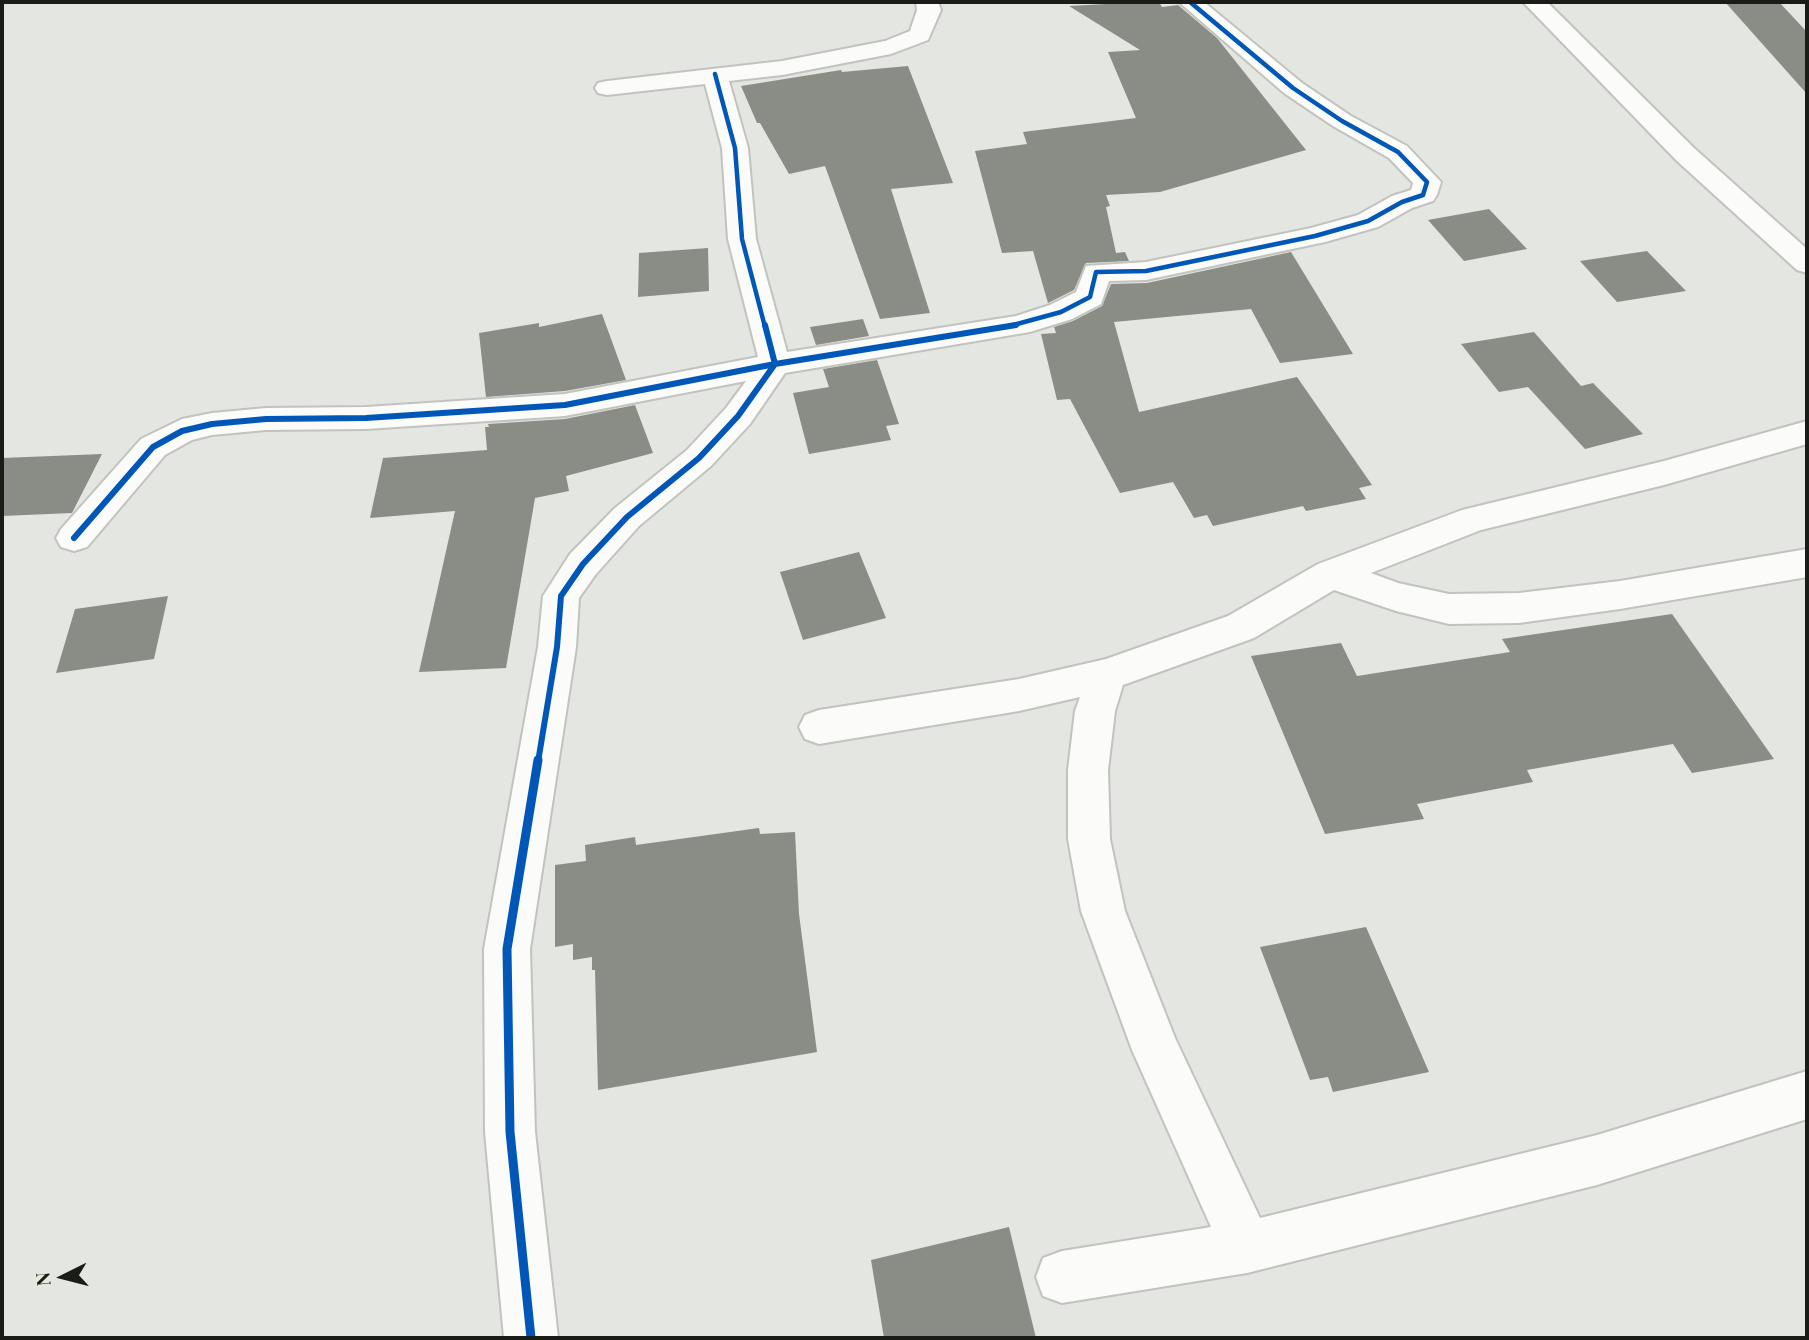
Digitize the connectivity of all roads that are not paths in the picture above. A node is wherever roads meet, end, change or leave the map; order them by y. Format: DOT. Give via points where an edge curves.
graph roads {
  1 [pos="927,2"];
  2 [pos="1190,2"];
  3 [pos="1534,2"];
  4 [pos="715,74"];
  5 [pos="607,88"];
  6 [pos="1807,264"];
  7 [pos="775,364"];
  8 [pos="1807,433"];
  9 [pos="74,538"];
  10 [pos="1807,562"];
  11 [pos="1331,574"];
  12 [pos="1107,676"];
  13 [pos="819,727"];
  14 [pos="1807,1095"];
  15 [pos="1247,1247"];
  16 [pos="1062,1277"];
  17 [pos="531,1338"];
  1 -- 4 [label="street" via="929,10 920,35 891,47 782,68"];
  2 -- 7 [label="street" via="1293,88 1398,152 1427,182 1423,195 1368,221 1315,236 1146,271 1096,272 1090,296 1061,312 1019,325"];
  3 -- 6 [label="street" via="1685,154"];
  4 -- 5 [label="street"];
  4 -- 7 [label="street" via="736,148 742,239"];
  7 -- 9 [label="street" via="565,405 366,418 266,419 182,431 153,447"];
  7 -- 17 [label="street" via="699,458 627,517 583,564 561,596 555,660 507,949 510,1132"];
  8 -- 11 [label="street" via="1474,519"];
  10 -- 11 [label="street" via="1519,608 1449,609 1396,597"];
  11 -- 12 [label="street" via="1241,627"];
  12 -- 13 [label="street"];
  12 -- 15 [label="street" via="1095,711 1088,770 1088,839 1103,911 1156,1050"];
  14 -- 15 [label="street" via="1597,1160"];
  15 -- 16 [label="street"];
}
